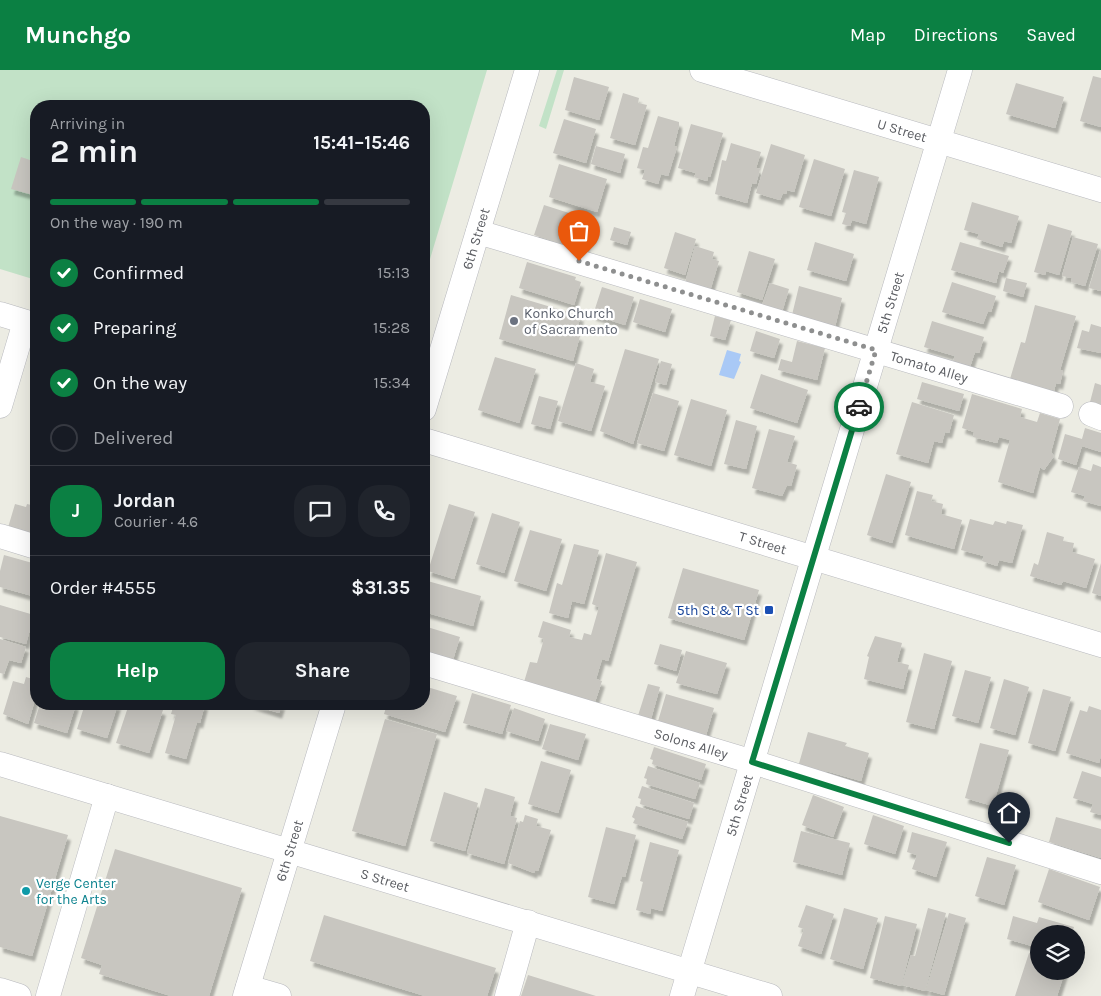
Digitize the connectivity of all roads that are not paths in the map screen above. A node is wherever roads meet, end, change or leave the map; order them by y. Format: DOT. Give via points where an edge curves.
graph roads {
  1 [pos="527,70"];
  2 [pos="702,70"];
  3 [pos="960,70"];
  4 [pos="939,141"];
  5 [pos="1101,190"];
  6 [pos="478,232"];
  7 [pos="0,314"];
  8 [pos="30,324"];
  9 [pos="30,327"];
  10 [pos="876,350"];
  11 [pos="430,389"];
  12 [pos="0,406"];
  13 [pos="1061,406"];
  14 [pos="430,442"];
  15 [pos="0,536"];
  16 [pos="30,545"];
  17 [pos="814,557"];
  18 [pos="1101,645"];
  19 [pos="430,666"];
  20 [pos="332,710"];
  21 [pos="752,762"];
  22 [pos="0,764"];
  23 [pos="107,796"];
  24 [pos="290,850"];
  25 [pos="1101,872"];
  26 [pos="528,922"];
  27 [pos="690,971"];
  28 [pos="0,990"];
  29 [pos="246,992"];
  30 [pos="19,996"];
  31 [pos="48,996"];
  32 [pos="279,996"];
  33 [pos="507,996"];
  34 [pos="682,996"];
  35 [pos="770,996"];
  1 -- 6 [label="street, 6th Street"];
  2 -- 4 [label="street, U Street"];
  3 -- 4 [label="street, 5th Street"];
  4 -- 5 [label="street, U Street"];
  4 -- 10 [label="street, 5th Street"];
  6 -- 10 [label="street, Tomato Alley"];
  6 -- 11 [label="street, 6th Street"];
  7 -- 8 [label="street"];
  9 -- 12 [label="street"];
  10 -- 13 [label="street, Tomato Alley"];
  10 -- 17 [label="street, 5th Street"];
  14 -- 17 [label="street, T Street"];
  15 -- 16 [label="street"];
  17 -- 18 [label="street, T Street"];
  17 -- 21 [label="street, 5th Street"];
  19 -- 21 [label="street, Solons Alley"];
  20 -- 24 [label="street, 6th Street"];
  21 -- 25 [label="street, Solons Alley"];
  21 -- 27 [label="street, 5th Street"];
  22 -- 23 [label="street, S Street"];
  23 -- 24 [label="street, S Street"];
  23 -- 31 [label="street"];
  24 -- 26 [label="street, S Street"];
  24 -- 29 [label="street, 6th Street"];
  26 -- 27 [label="street, S Street"];
  26 -- 33 [label="street"];
  27 -- 34 [label="street, 5th Street"];
  27 -- 35 [label="street, S Street"];
  28 -- 30 [label="street"];
  29 -- 32 [label="street"];
}
